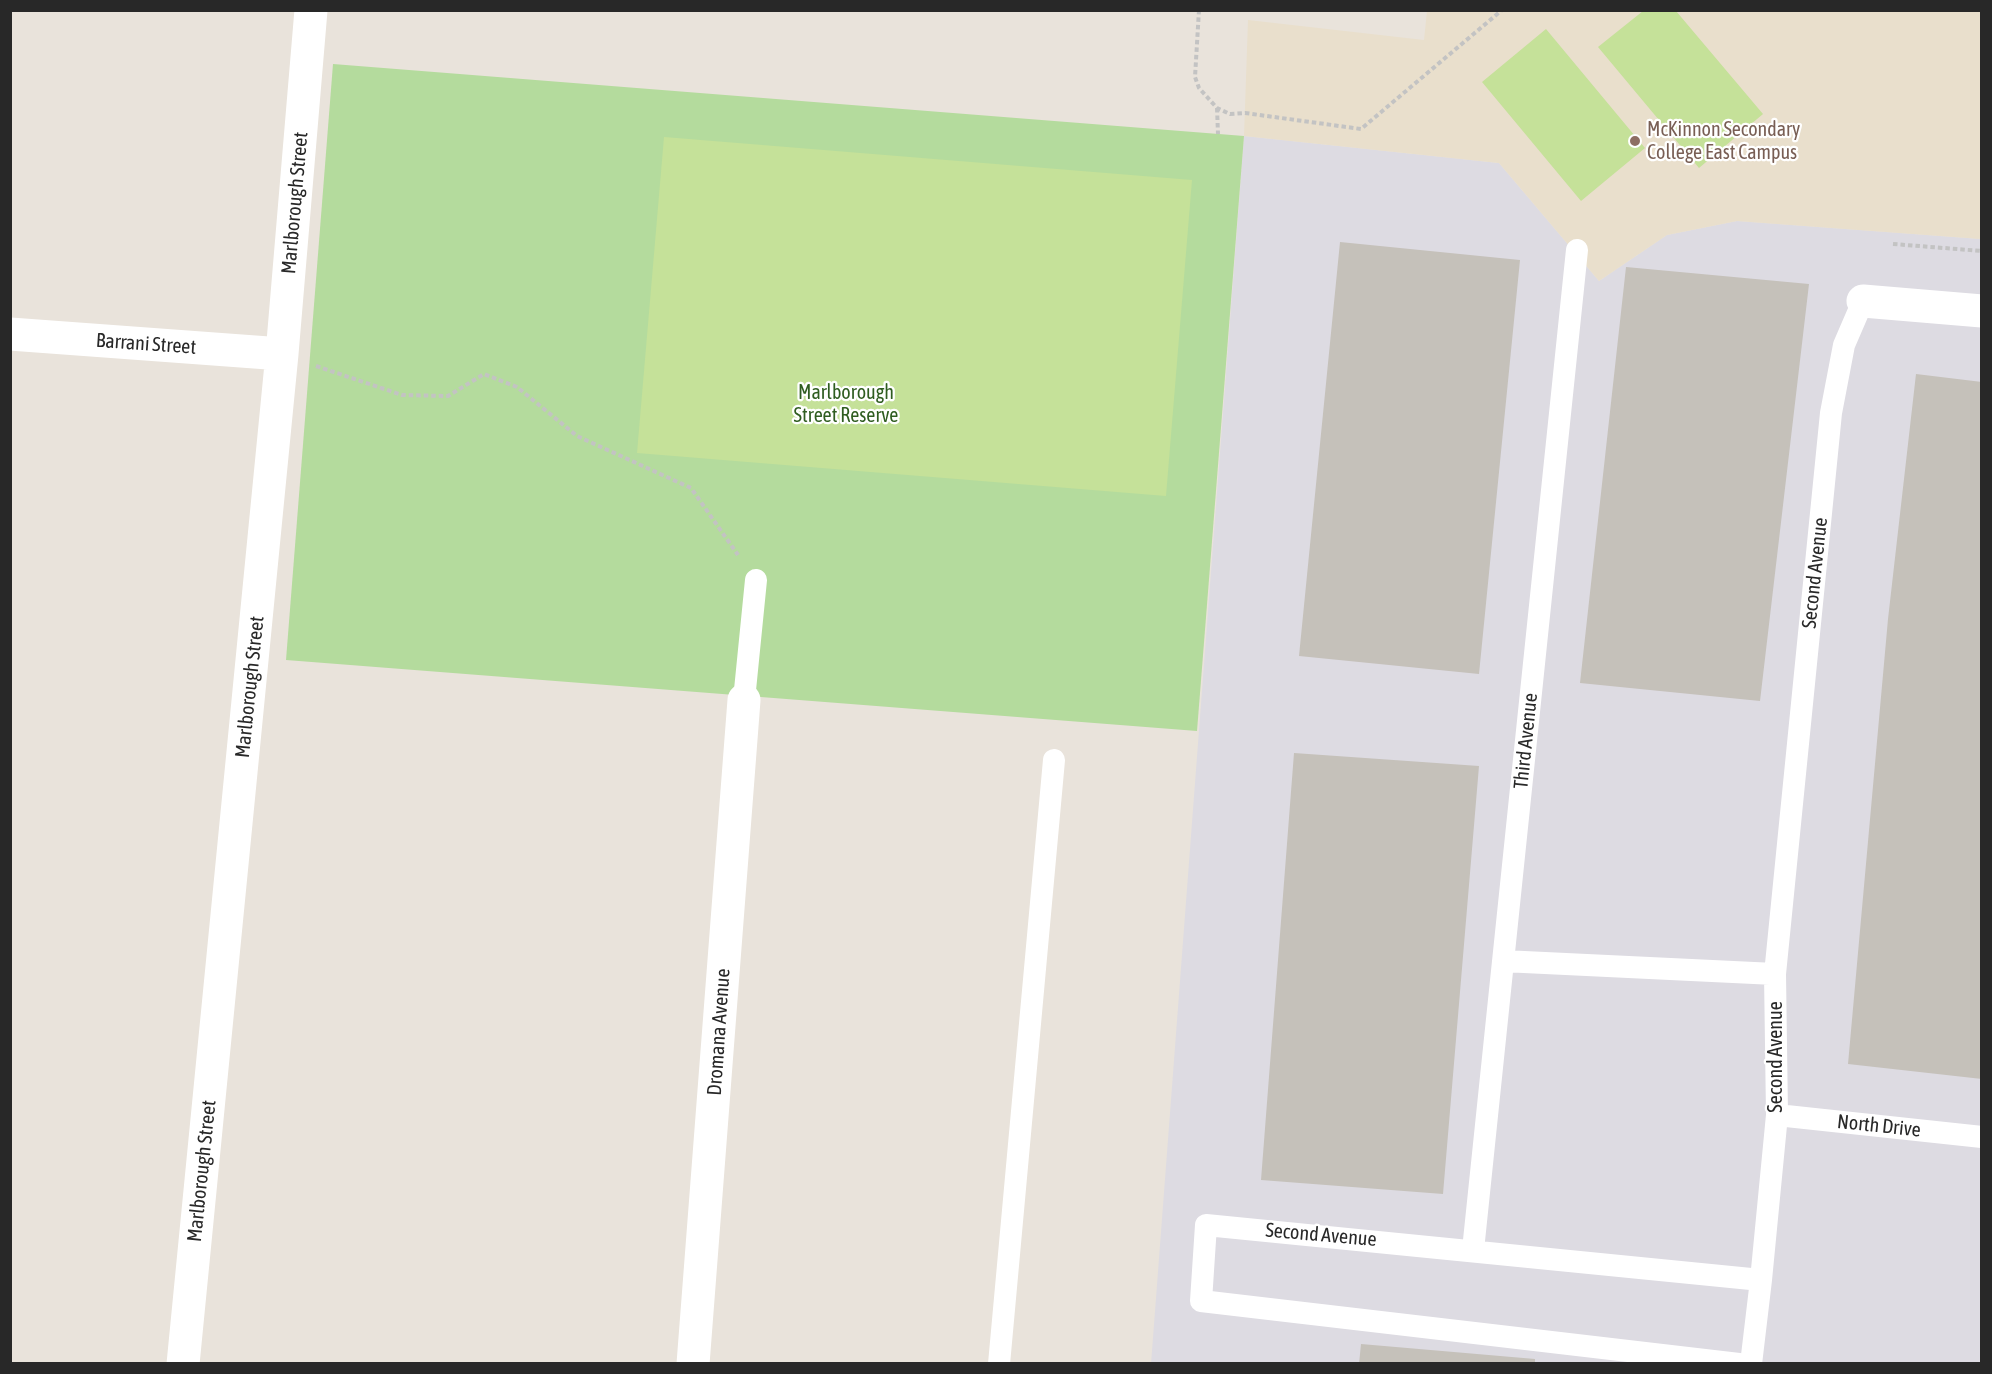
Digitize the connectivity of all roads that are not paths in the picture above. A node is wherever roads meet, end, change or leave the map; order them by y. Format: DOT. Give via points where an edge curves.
graph roads {
  1 [pos="311,10"];
  2 [pos="1577,250"];
  3 [pos="1863,301"];
  4 [pos="1982,311"];
  5 [pos="10,334"];
  6 [pos="282,354"];
  7 [pos="756,580"];
  8 [pos="744,700"];
  9 [pos="1054,760"];
  10 [pos="1503,961"];
  11 [pos="1775,974"];
  12 [pos="1777,1114"];
  13 [pos="1982,1137"];
  14 [pos="1473,1250"];
  15 [pos="1761,1280"];
  16 [pos="183,1364"];
  17 [pos="693,1364"];
  18 [pos="999,1364"];
  19 [pos="1739,1364"];
  20 [pos="1751,1364"];
  1 -- 6 [label="street, Marlborough Street"];
  2 -- 10 [label="lane, Third Avenue"];
  3 -- 4 [label="street"];
  3 -- 11 [label="lane, Second Avenue" via="1844,345 1831,413"];
  5 -- 6 [label="street, Barrani Street"];
  6 -- 16 [label="street, Marlborough Street"];
  7 -- 8 [label="lane"];
  8 -- 17 [label="street, Dromana Avenue"];
  9 -- 18 [label="lane"];
  10 -- 11 [label="lane"];
  10 -- 14 [label="lane, Third Avenue"];
  11 -- 12 [label="lane, Second Avenue"];
  12 -- 13 [label="lane, North Drive"];
  12 -- 15 [label="lane, Second Avenue"];
  14 -- 15 [label="lane, Second Avenue"];
  14 -- 19 [label="lane, Second Avenue" via="1206,1225 1201,1301"];
  15 -- 20 [label="lane"];
}
